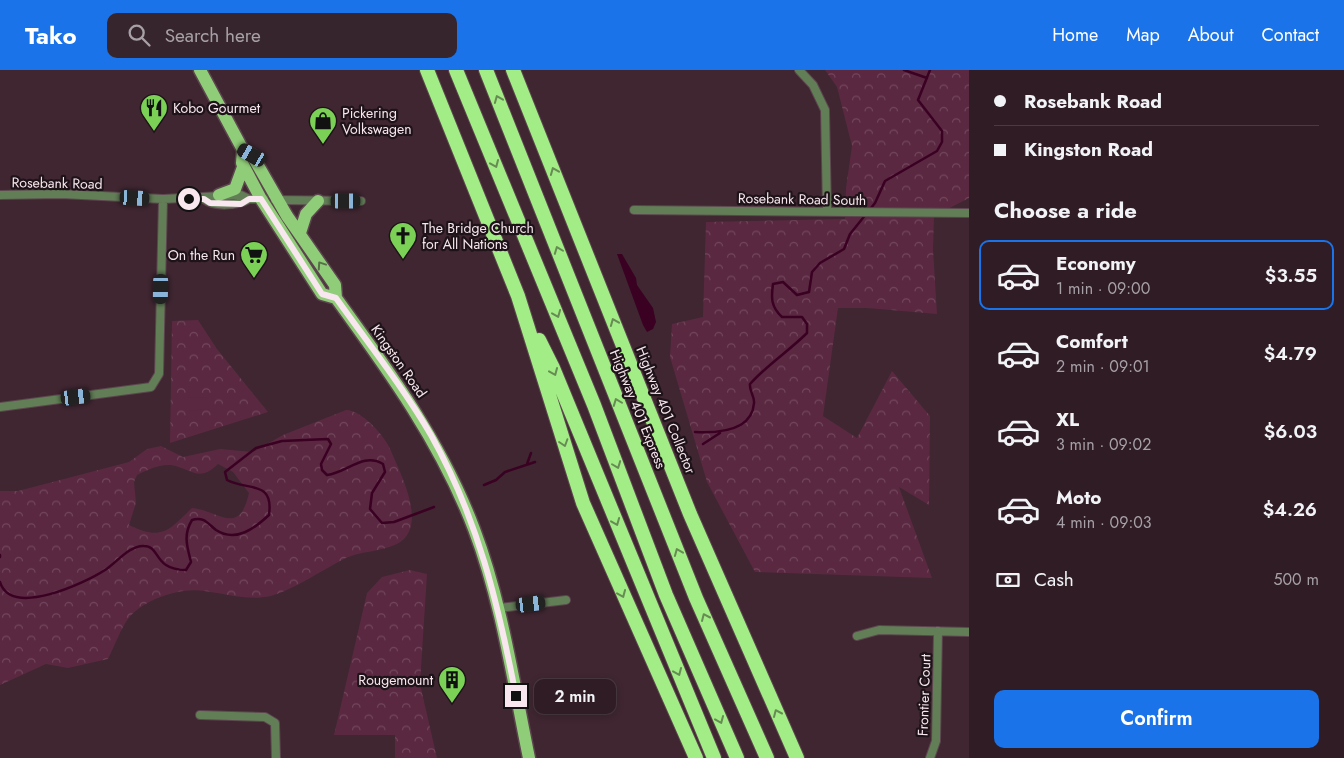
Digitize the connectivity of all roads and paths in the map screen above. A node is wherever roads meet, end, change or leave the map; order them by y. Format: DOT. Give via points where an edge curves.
graph roads {
  1 [pos="200,70"];
  2 [pos="427,70"];
  3 [pos="456,70"];
  4 [pos="486,70"];
  5 [pos="513,70"];
  6 [pos="799,70"];
  7 [pos="243,150"];
  8 [pos="244,167"];
  9 [pos="0,195"];
  10 [pos="219,195"];
  11 [pos="163,199"];
  12 [pos="204,199"];
  13 [pos="255,199"];
  14 [pos="278,200"];
  15 [pos="318,201"];
  16 [pos="361,201"];
  17 [pos="634,210"];
  18 [pos="827,211"];
  19 [pos="969,213"];
  20 [pos="300,233"];
  21 [pos="518,296"];
  22 [pos="336,298"];
  23 [pos="0,407"];
  24 [pos="566,600"];
  25 [pos="499,608"];
  26 [pos="938,631"];
  27 [pos="969,632"];
  28 [pos="857,636"];
  29 [pos="200,715"];
  30 [pos="276,758"];
  31 [pos="529,758"];
  32 [pos="696,758"];
  33 [pos="714,758"];
  34 [pos="737,758"];
  35 [pos="767,758"];
  36 [pos="797,758"];
  37 [pos="930,758"];
  1 -- 7 [label="main road, Kingston Road"];
  2 -- 21 [label="highway"];
  3 -- 34 [label="highway, one-way" via="594,405 666,595"];
  35 -- 4 [label="highway, Highway 401 Express, one-way" via="696,598"];
  36 -- 5 [label="highway, Highway 401 Collector, one-way" via="690,514"];
  6 -- 18 [label="street" via="813,85 825,110"];
  7 -- 8 [label="main road, Kingston Road"];
  7 -- 14 [label="main road, Kingston Road" via="252,155"];
  8 -- 10 [label="main road" via="235,189"];
  8 -- 13 [label="main road, Kingston Road"];
  9 -- 11 [label="street, Rosebank Road"];
  10 -- 12 [label="street, Rosebank Road"];
  10 -- 13 [label="street, Rosebank Road"];
  11 -- 12 [label="street, Rosebank Road"];
  11 -- 23 [label="street" via="159,374 151,387"];
  12 -- 13 [label="street, Rosebank Road" via="210,203 241,204"];
  13 -- 14 [label="street, Rosebank Road"];
  13 -- 22 [label="main road, Kingston Road" via="322,294"];
  14 -- 15 [label="street, Rosebank Road"];
  14 -- 20 [label="main road, Kingston Road"];
  15 -- 16 [label="street, Rosebank Road"];
  15 -- 20 [label="main road" via="306,214"];
  17 -- 18 [label="street, Rosebank Road South"];
  18 -- 19 [label="street, Rosebank Road South"];
  22 -- 20 [label="main road, Kingston Road, one-way" via="335,285"];
  21 -- 32 [label="highway, one-way" via="583,503"];
  21 -- 33 [label="highway, one-way" via="553,368"];
  22 -- 25 [label="main road, Kingston Road" via="431,435 474,529"];
  24 -- 25 [label="street"];
  25 -- 31 [label="main road, Kingston Road"];
  26 -- 27 [label="street"];
  26 -- 28 [label="street" via="878,630"];
  26 -- 37 [label="street, Frontier Court" via="936,741"];
  29 -- 30 [label="street" via="265,717 275,723"];
}
